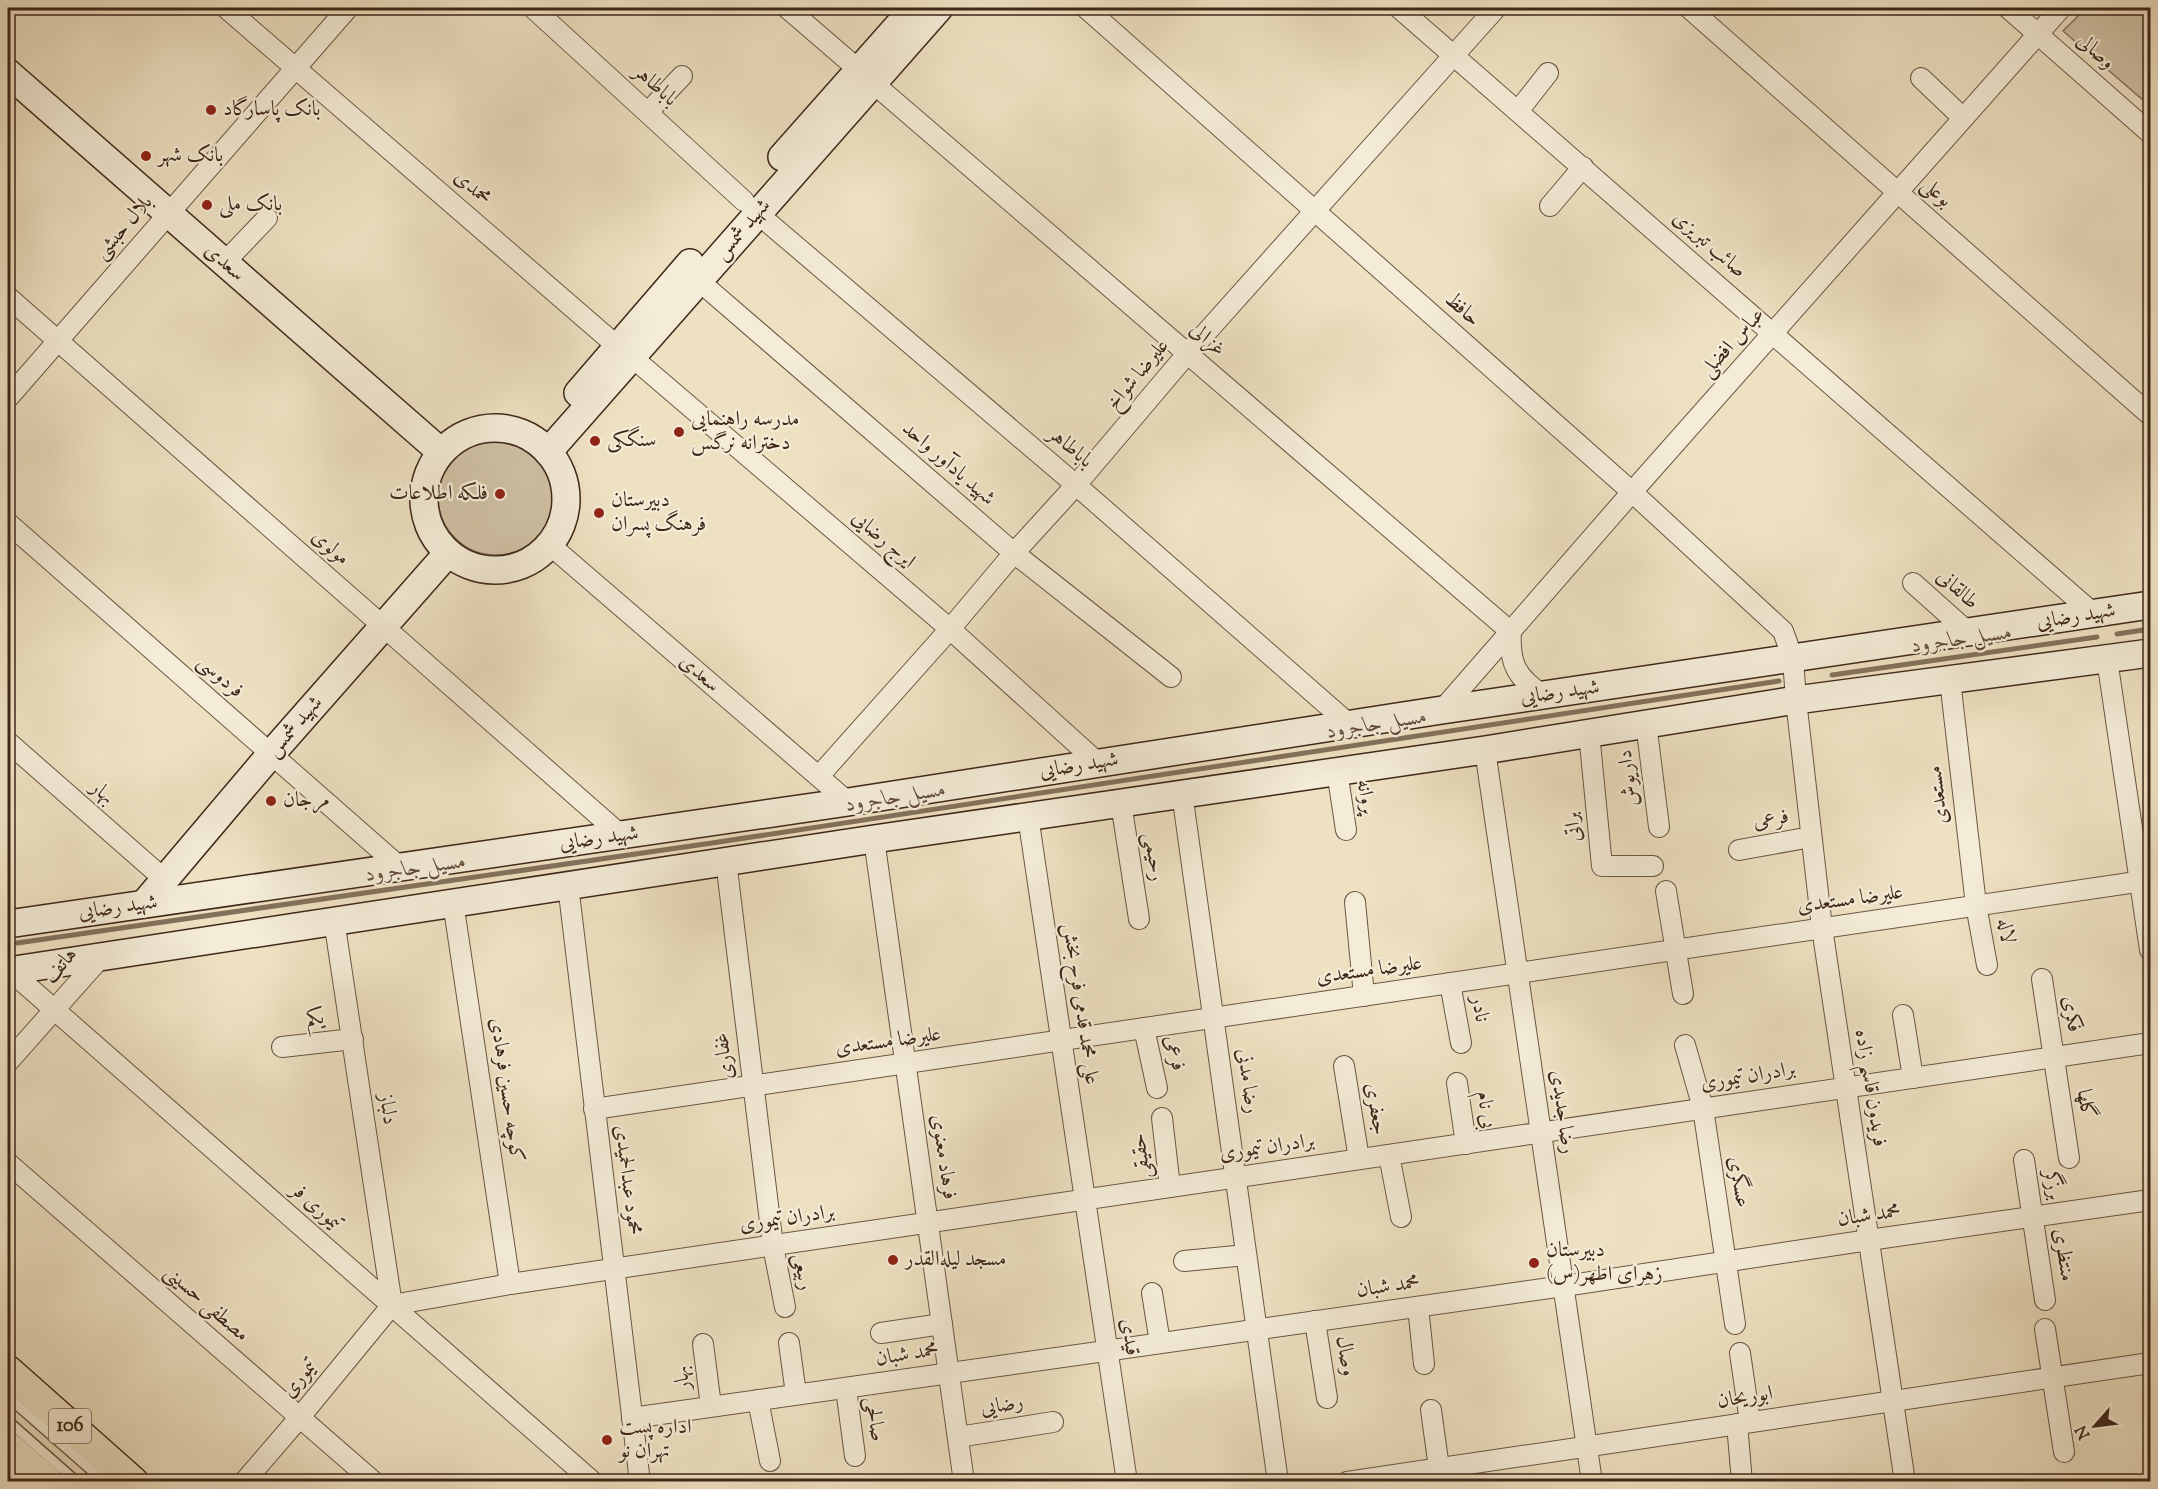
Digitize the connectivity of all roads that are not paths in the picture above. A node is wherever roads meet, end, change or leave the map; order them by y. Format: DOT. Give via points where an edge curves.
graph roads {
  1 [pos="226,8"];
  2 [pos="348,8"];
  3 [pos="533,8"];
  4 [pos="787,8"];
  5 [pos="914,8"];
  6 [pos="939,8"];
  7 [pos="1086,8"];
  8 [pos="1399,8"];
  9 [pos="1496,8"];
  10 [pos="1689,8"];
  11 [pos="2008,8"];
  12 [pos="2061,8"];
  13 [pos="2038,34"];
  14 [pos="1455,55"];
  15 [pos="295,67"];
  16 [pos="8,73"];
  17 [pos="1548,73"];
  18 [pos="682,76"];
  19 [pos="866,76"];
  20 [pos="1921,78"];
  21 [pos="1519,110"];
  22 [pos="648,112"];
  23 [pos="1963,118"];
  24 [pos="2151,133"];
  25 [pos="1583,166"];
  26 [pos="1898,192"];
  27 [pos="1550,206"];
  28 [pos="750,207"];
  29 [pos="1315,212"];
  30 [pos="168,213"];
  31 [pos="267,218"];
  32 [pos="224,263"];
  33 [pos="699,281"];
  34 [pos="8,297"];
  35 [pos="1774,333"];
  36 [pos="57,341"];
  37 [pos="625,352"];
  38 [pos="1187,354"];
  39 [pos="8,398"];
  40 [pos="2151,415"];
  41 [pos="543,447"];
  42 [pos="441,452"];
  43 [pos="1076,485"];
  44 [pos="1632,492"];
  45 [pos="8,523"];
  46 [pos="550,545"];
  47 [pos="448,553"];
  48 [pos="1014,553"];
  49 [pos="1913,583"];
  50 [pos="2151,605"];
  51 [pos="2094,614"];
  52 [pos="384,627"];
  53 [pos="950,629"];
  54 [pos="1511,632"];
  55 [pos="1969,633"];
  56 [pos="2151,653"];
  57 [pos="1793,659"];
  58 [pos="2107,660"];
  59 [pos="1171,677"];
  60 [pos="1950,680"];
  61 [pos="1543,695"];
  62 [pos="1796,700"];
  63 [pos="1442,710"];
  64 [pos="1646,723"];
  65 [pos="1349,724"];
  66 [pos="1589,733"];
  67 [pos="8,742"];
  68 [pos="1485,750"];
  69 [pos="271,754"];
  70 [pos="1098,763"];
  71 [pos="1337,771"];
  72 [pos="819,776"];
  73 [pos="1182,794"];
  74 [pos="849,802"];
  75 [pos="1121,802"];
  76 [pos="1028,816"];
  77 [pos="1659,827"];
  78 [pos="1346,830"];
  79 [pos="622,836"];
  80 [pos="1811,837"];
  81 [pos="874,839"];
  82 [pos="1739,850"];
  83 [pos="726,861"];
  84 [pos="1653,866"];
  85 [pos="401,868"];
  86 [pos="164,879"];
  87 [pos="2145,881"];
  88 [pos="568,885"];
  89 [pos="1666,891"];
  90 [pos="453,902"];
  91 [pos="1355,902"];
  92 [pos="144,904"];
  93 [pos="1976,905"];
  94 [pos="1139,919"];
  95 [pos="334,920"];
  96 [pos="8,924"];
  97 [pos="1822,928"];
  98 [pos="1676,950"];
  99 [pos="2151,950"];
  100 [pos="102,956"];
  101 [pos="1987,965"];
  102 [pos="8,970"];
  103 [pos="1518,973"];
  104 [pos="2042,979"];
  105 [pos="1450,983"];
  106 [pos="1683,994"];
  107 [pos="1364,996"];
  108 [pos="54,1011"];
  109 [pos="1903,1016"];
  110 [pos="1214,1018"];
  111 [pos="1144,1028"];
  112 [pos="353,1039"];
  113 [pos="1061,1040"];
  114 [pos="2151,1042"];
  115 [pos="1461,1043"];
  116 [pos="1685,1045"];
  117 [pos="282,1047"];
  118 [pos="2053,1057"];
  119 [pos="8,1062"];
  120 [pos="905,1063"];
  121 [pos="1344,1066"];
  122 [pos="1913,1077"];
  123 [pos="1457,1083"];
  124 [pos="753,1086"];
  125 [pos="1845,1086"];
  126 [pos="1157,1088"];
  127 [pos="1703,1108"];
  128 [pos="594,1109"];
  129 [pos="1161,1118"];
  130 [pos="1541,1132"];
  131 [pos="1466,1144"];
  132 [pos="1389,1155"];
  133 [pos="2069,1158"];
  134 [pos="1359,1159"];
  135 [pos="2024,1160"];
  136 [pos="8,1163"];
  137 [pos="1236,1177"];
  138 [pos="1170,1187"];
  139 [pos="1085,1200"];
  140 [pos="2151,1200"];
  141 [pos="1401,1217"];
  142 [pos="2033,1217"];
  143 [pos="928,1223"];
  144 [pos="1869,1240"];
  145 [pos="773,1246"];
  146 [pos="1246,1255"];
  147 [pos="1184,1261"];
  148 [pos="1726,1262"];
  149 [pos="615,1269"];
  150 [pos="510,1284"];
  151 [pos="1564,1286"];
  152 [pos="1152,1293"];
  153 [pos="2045,1300"];
  154 [pos="392,1305"];
  155 [pos="785,1307"];
  156 [pos="1418,1307"];
  157 [pos="1315,1321"];
  158 [pos="942,1324"];
  159 [pos="1735,1324"];
  160 [pos="1257,1329"];
  161 [pos="2045,1329"];
  162 [pos="881,1333"];
  163 [pos="789,1343"];
  164 [pos="1160,1343"];
  165 [pos="704,1344"];
  166 [pos="1107,1351"];
  167 [pos="1740,1353"];
  168 [pos="2151,1363"];
  169 [pos="1424,1364"];
  170 [pos="8,1371"];
  171 [pos="949,1373"];
  172 [pos="2053,1378"];
  173 [pos="846,1389"];
  174 [pos="796,1394"];
  175 [pos="8,1397"];
  176 [pos="1327,1398"];
  177 [pos="758,1400"];
  178 [pos="1892,1400"];
  179 [pos="711,1406"];
  180 [pos="1431,1410"];
  181 [pos="300,1417"];
  182 [pos="632,1418"];
  183 [pos="8,1421"];
  184 [pos="1053,1422"];
  185 [pos="1743,1423"];
  186 [pos="958,1437"];
  187 [pos="8,1446"];
  188 [pos="1587,1446"];
  189 [pos="2064,1452"];
  190 [pos="855,1456"];
  191 [pos="770,1461"];
  192 [pos="1439,1468"];
  193 [pos="48,1482"];
  194 [pos="77,1482"];
  195 [pos="105,1482"];
  196 [pos="133,1482"];
  197 [pos="244,1482"];
  198 [pos="374,1482"];
  199 [pos="593,1482"];
  200 [pos="640,1482"];
  201 [pos="964,1482"];
  202 [pos="1127,1482"];
  203 [pos="1278,1482"];
  204 [pos="1347,1482"];
  205 [pos="1592,1482"];
  206 [pos="1742,1482"];
  207 [pos="1905,1482"];
  1 -- 15 [label="street, محمدی"];
  2 -- 15 [label="street, بلال حبشی"];
  3 -- 22 [label="street, باباطاهر"];
  4 -- 19 [label="street, غزالی"];
  5 -- 19 [label="main road, شهید شمس"];
  6 -- 19 [label="main road, شهید شمس"];
  7 -- 29 [label="street, حافظ"];
  8 -- 14 [label="street, صائب تبریزی"];
  9 -- 14 [label="street, علیرضا شواخ"];
  10 -- 26 [label="street, بوعلی"];
  11 -- 13 [label="street, وصالی"];
  12 -- 13 [label="street, عباس افضلی"];
  13 -- 23 [label="street, عباس افضلی"];
  13 -- 24 [label="street, وصالی"];
  14 -- 21 [label="street, صائب تبریزی"];
  14 -- 29 [label="street, علیرضا شواخ"];
  15 -- 30 [label="street, بلال حبشی"];
  15 -- 37 [label="street, محمدی"];
  16 -- 30 [label="main road, سعدی"];
  17 -- 21 [label="street"];
  18 -- 22 [label="street"];
  19 -- 28 [label="main road, شهید شمس"];
  19 -- 38 [label="street, غزالی"];
  20 -- 23 [label="street"];
  21 -- 25 [label="street, صائب تبریزی"];
  22 -- 28 [label="street, باباطاهر"];
  23 -- 26 [label="street, عباس افضلی"];
  25 -- 27 [label="street"];
  25 -- 35 [label="street, صائب تبریزی"];
  26 -- 35 [label="street, عباس افضلی"];
  26 -- 40 [label="street, بوعلی"];
  28 -- 33 [label="main road, شهید شمس"];
  28 -- 37 [label="main road, شهید شمس"];
  28 -- 43 [label="street, باباطاهر"];
  29 -- 38 [label="street, علیرضا شواخ"];
  29 -- 44 [label="street, حافظ"];
  30 -- 32 [label="main road, سعدی"];
  30 -- 36 [label="street, بلال حبشی"];
  31 -- 32 [label="street"];
  32 -- 42 [label="main road, سعدی"];
  33 -- 37 [label="main road, شهید شمس"];
  33 -- 48 [label="street, شهید یادآور واحد"];
  34 -- 36 [label="street, مولوی"];
  35 -- 44 [label="street, عباس افضلی"];
  35 -- 51 [label="street, صائب تبریزی"];
  36 -- 39 [label="street, بلال حبشی"];
  36 -- 52 [label="street, مولوی"];
  37 -- 41 [label="main road, شهید شمس"];
  37 -- 53 [label="street, ایرج رضایی"];
  38 -- 43 [label="street, علیرضا شواخ"];
  38 -- 54 [label="street, غزالی"];
  41 -- 42 [label="main road" via="522,433 501,428 478,430 458,438"];
  41 -- 46 [label="main road" via="556,462 564,482 566,504 561,526"];
  42 -- 47 [label="main road" via="429,471 424,493 426,515 434,536"];
  43 -- 48 [label="street, علیرضا شواخ"];
  43 -- 65 [label="street, باباطاهر"];
  44 -- 54 [label="street, عباس افضلی"];
  44 -- 57 [label="street, حافظ" via="1783,631"];
  45 -- 69 [label="street, فردوسی"];
  46 -- 47 [label="main road" via="533,560 512,568 489,570 468,565"];
  46 -- 72 [label="street, سعدی"];
  47 -- 52 [label="main road, شهید شمس"];
  48 -- 53 [label="street, علیرضا شواخ"];
  48 -- 59 [label="street, شهید یادآور واحد"];
  49 -- 55 [label="street, طالقانی"];
  50 -- 51 [label="main road, شهید رضایی"];
  51 -- 55 [label="main road, شهید رضایی"];
  52 -- 69 [label="main road, شهید شمس"];
  52 -- 79 [label="street, مولوی"];
  53 -- 70 [label="street, ایرج رضایی"];
  53 -- 72 [label="street, علیرضا شواخ"];
  54 -- 61 [label="street" via="1510,651 1516,669 1527,685"];
  54 -- 63 [label="street, عباس افضلی"];
  55 -- 57 [label="main road, شهید رضایی"];
  56 -- 58 [label="main road, شهید رضایی"];
  57 -- 61 [label="main road, شهید رضایی"];
  57 -- 62 [label="street, حافظ"];
  58 -- 60 [label="main road, شهید رضایی"];
  58 -- 87 [label="street"];
  60 -- 62 [label="main road, شهید رضایی"];
  60 -- 93 [label="street, مستعدی"];
  61 -- 63 [label="main road, شهید رضایی"];
  62 -- 64 [label="main road, شهید رضایی"];
  62 -- 80 [label="street, فریدون قاسم زاده"];
  63 -- 65 [label="main road, شهید رضایی"];
  64 -- 66 [label="main road, شهید رضایی"];
  64 -- 77 [label="street, داریوش"];
  65 -- 70 [label="main road, شهید رضایی"];
  66 -- 68 [label="main road, شهید رضایی"];
  66 -- 84 [label="street, براتی" via="1602,866"];
  67 -- 86 [label="street, بهار"];
  68 -- 71 [label="main road, شهید رضایی"];
  68 -- 103 [label="street, رضا جدیدی"];
  69 -- 85 [label="street, فردوسی"];
  69 -- 86 [label="main road, شهید شمس"];
  70 -- 74 [label="main road, شهید رضایی"];
  71 -- 73 [label="main road, شهید رضایی"];
  71 -- 78 [label="street, پروانه"];
  72 -- 74 [label="street, سعدی"];
  73 -- 75 [label="main road, شهید رضایی"];
  73 -- 110 [label="street, رضا مدنی"];
  74 -- 79 [label="main road, شهید رضایی"];
  75 -- 76 [label="main road, شهید رضایی"];
  75 -- 94 [label="street, رحیمی"];
  76 -- 81 [label="main road, شهید رضایی"];
  76 -- 113 [label="street, علی محمد قدمی فرح بخش"];
  79 -- 85 [label="main road, شهید رضایی"];
  80 -- 82 [label="street, فرعی"];
  80 -- 97 [label="street, فریدون قاسم زاده"];
  81 -- 83 [label="main road, شهید رضایی"];
  81 -- 120 [label="street, فرهاد معنوی"];
  83 -- 88 [label="main road, شهید رضایی"];
  83 -- 124 [label="street, غفاری"];
  85 -- 92 [label="main road, شهید رضایی"];
  86 -- 92 [label="main road, شهید شمس"];
  87 -- 93 [label="street, علیرضا مستعدی"];
  87 -- 99 [label="street"];
  88 -- 90 [label="main road, شهید رضایی"];
  88 -- 128 [label="street, محمود عبدالحمیدی"];
  89 -- 98 [label="street"];
  90 -- 95 [label="main road, شهید رضایی"];
  90 -- 150 [label="street, کوچه حسین فرهادی"];
  91 -- 107 [label="street"];
  92 -- 96 [label="main road, شهید رضایی"];
  93 -- 97 [label="street, علیرضا مستعدی"];
  93 -- 101 [label="street, لاله"];
  95 -- 100 [label="main road, شهید رضایی"];
  95 -- 112 [label="street, دلباز"];
  97 -- 98 [label="street, علیرضا مستعدی"];
  97 -- 125 [label="street, فریدون قاسم زاده"];
  98 -- 103 [label="street, علیرضا مستعدی"];
  98 -- 106 [label="street"];
  100 -- 102 [label="main road, شهید رضایی"];
  100 -- 108 [label="street, هاتف"];
  102 -- 108 [label="street, تیموری فر"];
  103 -- 105 [label="street, علیرضا مستعدی"];
  103 -- 130 [label="street, رضا جدیدی"];
  104 -- 118 [label="street, فکری"];
  105 -- 107 [label="street, علیرضا مستعدی"];
  105 -- 115 [label="street, نادر"];
  107 -- 110 [label="street, علیرضا مستعدی"];
  108 -- 119 [label="street, هاتف"];
  108 -- 154 [label="street, تیموری فر"];
  109 -- 122 [label="street"];
  110 -- 111 [label="street, علیرضا مستعدی"];
  110 -- 137 [label="street, رضا مدنی"];
  111 -- 113 [label="street, علیرضا مستعدی"];
  111 -- 126 [label="street, فرعی"];
  112 -- 117 [label="street, یکم"];
  112 -- 154 [label="street, دلباز"];
  113 -- 120 [label="street, علیرضا مستعدی"];
  113 -- 139 [label="street, علی محمد قدمی فرح بخش"];
  114 -- 118 [label="street, برادران تیموری"];
  116 -- 127 [label="street, عسگری"];
  118 -- 122 [label="street, برادران تیموری"];
  118 -- 133 [label="street, گلها"];
  120 -- 124 [label="street, علیرضا مستعدی"];
  120 -- 143 [label="street, فرهاد معنوی"];
  121 -- 134 [label="street, جعفری"];
  122 -- 125 [label="street, برادران تیموری"];
  123 -- 131 [label="street, بی نام"];
  124 -- 128 [label="street, علیرضا مستعدی"];
  124 -- 145 [label="street, غفاری"];
  125 -- 127 [label="street, برادران تیموری"];
  125 -- 144 [label="street, فریدون قاسم زاده"];
  127 -- 130 [label="street, برادران تیموری"];
  127 -- 148 [label="street, عسگری"];
  128 -- 149 [label="street, محمود عبدالحمیدی"];
  129 -- 138 [label="street, حقیقی"];
  130 -- 131 [label="street, برادران تیموری"];
  130 -- 151 [label="street, رضا جدیدی"];
  131 -- 132 [label="street, برادران تیموری"];
  132 -- 134 [label="street, برادران تیموری"];
  132 -- 141 [label="street"];
  134 -- 137 [label="street, برادران تیموری"];
  135 -- 142 [label="street, برزگر"];
  136 -- 181 [label="street, مصطفی حسینی"];
  137 -- 138 [label="street, برادران تیموری"];
  137 -- 146 [label="street, رضا مدنی"];
  138 -- 139 [label="street, برادران تیموری"];
  139 -- 143 [label="street, برادران تیموری"];
  139 -- 166 [label="street, قیدی"];
  140 -- 142 [label="street, محمد شبان"];
  142 -- 144 [label="street, محمد شبان"];
  142 -- 153 [label="street, منتظری"];
  143 -- 145 [label="street, برادران تیموری"];
  143 -- 158 [label="street, فرهاد معنوی"];
  144 -- 148 [label="street, محمد شبان"];
  144 -- 178 [label="street, فریدون قاسم زاده"];
  145 -- 149 [label="street, برادران تیموری"];
  145 -- 155 [label="street, ربیعی"];
  146 -- 147 [label="street"];
  146 -- 160 [label="street, رضا مدنی"];
  148 -- 151 [label="street, محمد شبان"];
  148 -- 159 [label="street, عسگری"];
  149 -- 150 [label="street, برادران تیموری"];
  149 -- 182 [label="street, محمود عبدالحمیدی"];
  150 -- 154 [label="street, برادران تیموری"];
  151 -- 156 [label="street, محمد شبان"];
  151 -- 188 [label="street, رضا جدیدی"];
  152 -- 164 [label="street"];
  154 -- 181 [label="street, تیموری"];
  154 -- 199 [label="street, تیموری فر"];
  156 -- 157 [label="street, محمد شبان"];
  156 -- 169 [label="street"];
  157 -- 160 [label="street, محمد شبان"];
  157 -- 176 [label="street, وصال"];
  158 -- 162 [label="street"];
  158 -- 171 [label="street, فرهاد معنوی"];
  160 -- 164 [label="street, محمد شبان"];
  160 -- 203 [label="street, رضا مدنی"];
  161 -- 172 [label="street"];
  163 -- 174 [label="street"];
  164 -- 166 [label="street, محمد شبان"];
  165 -- 179 [label="street, بهار"];
  166 -- 171 [label="street, محمد شبان"];
  166 -- 202 [label="street, قیدی"];
  167 -- 185 [label="street"];
  168 -- 172 [label="street, ابوریحان"];
  170 -- 196 [label="main road, 106"];
  171 -- 173 [label="street, محمد شبان"];
  171 -- 186 [label="street, فرهاد معنوی"];
  172 -- 178 [label="street, ابوریحان"];
  172 -- 189 [label="street"];
  173 -- 174 [label="street, محمد شبان"];
  173 -- 190 [label="street, صالحی"];
  174 -- 177 [label="street, محمد شبان"];
  175 -- 195 [label="lane"];
  177 -- 179 [label="street, محمد شبان"];
  177 -- 191 [label="street"];
  178 -- 185 [label="street, ابوریحان"];
  178 -- 207 [label="street, فریدون قاسم زاده"];
  179 -- 182 [label="street, محمد شبان"];
  180 -- 192 [label="street"];
  181 -- 197 [label="street, تیموری"];
  181 -- 198 [label="street, مصطفی حسینی"];
  182 -- 200 [label="street, محمود عبدالحمیدی"];
  183 -- 194 [label="lane"];
  184 -- 186 [label="street, رضایی"];
  185 -- 188 [label="street, ابوریحان"];
  185 -- 206 [label="street"];
  186 -- 201 [label="street, فرهاد معنوی"];
  187 -- 193 [label="main road, 106"];
  188 -- 192 [label="street, ابوریحان"];
  188 -- 205 [label="street, رضا جدیدی"];
  192 -- 204 [label="street, ابوریحان"];
}
